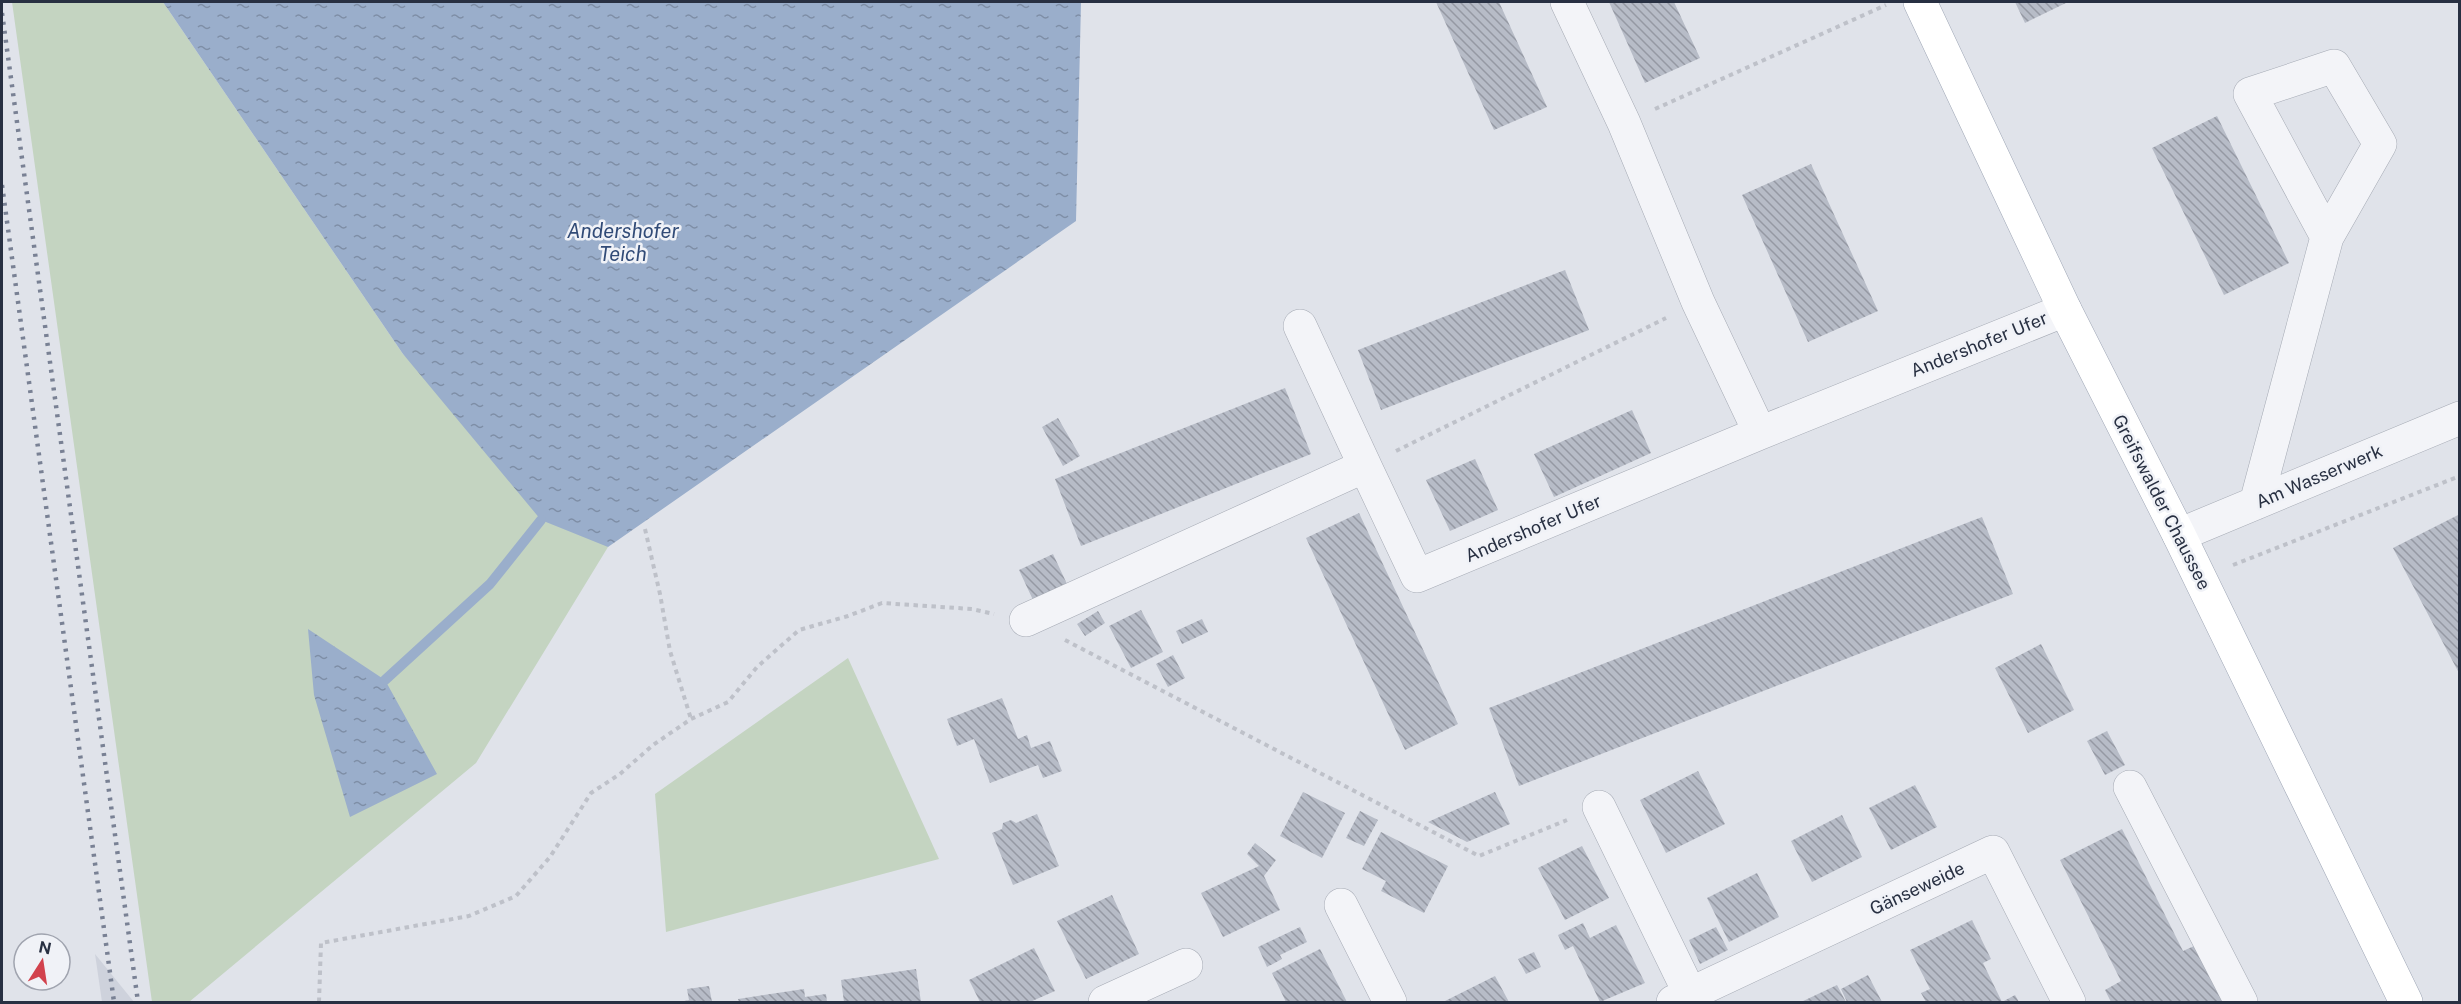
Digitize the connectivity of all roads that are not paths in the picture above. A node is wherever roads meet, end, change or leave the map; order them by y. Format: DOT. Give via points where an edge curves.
graph roads {
  1 [pos="1567,2"];
  2 [pos="1920,2"];
  3 [pos="2327,237"];
  4 [pos="2065,310"];
  5 [pos="1300,326"];
  6 [pos="2460,418"];
  7 [pos="1760,433"];
  8 [pos="1365,466"];
  9 [pos="2256,503"];
  10 [pos="2180,535"];
  11 [pos="1026,620"];
  12 [pos="2130,787"];
  13 [pos="1599,807"];
  14 [pos="1341,905"];
  15 [pos="1185,965"];
  16 [pos="1686,1000"];
  17 [pos="1105,1002"];
  18 [pos="1390,1002"];
  19 [pos="2069,1002"];
  20 [pos="2241,1002"];
  21 [pos="2406,1002"];
  1 -- 7 [label="street" via="1624,123 1698,302"];
  2 -- 4 [label="main road, Greifswalder Chaussee"];
  3 -- 3 [label="street" via="2250,94 2334,66 2380,144"];
  3 -- 9 [label="street"];
  4 -- 7 [label="street, Andershofer Ufer"];
  4 -- 10 [label="main road, Greifswalder Chaussee"];
  5 -- 8 [label="street, Andershofer Ufer"];
  6 -- 9 [label="street, Am Wasserwerk"];
  7 -- 8 [label="street, Andershofer Ufer" via="1417,576"];
  8 -- 11 [label="street"];
  9 -- 10 [label="street, Am Wasserwerk"];
  10 -- 21 [label="main road, Greifswalder Chaussee"];
  12 -- 20 [label="street"];
  13 -- 16 [label="street, Gänseweide"];
  14 -- 18 [label="street"];
  15 -- 17 [label="street"];
  16 -- 19 [label="street, Gänseweide" via="1993,852"];
}
